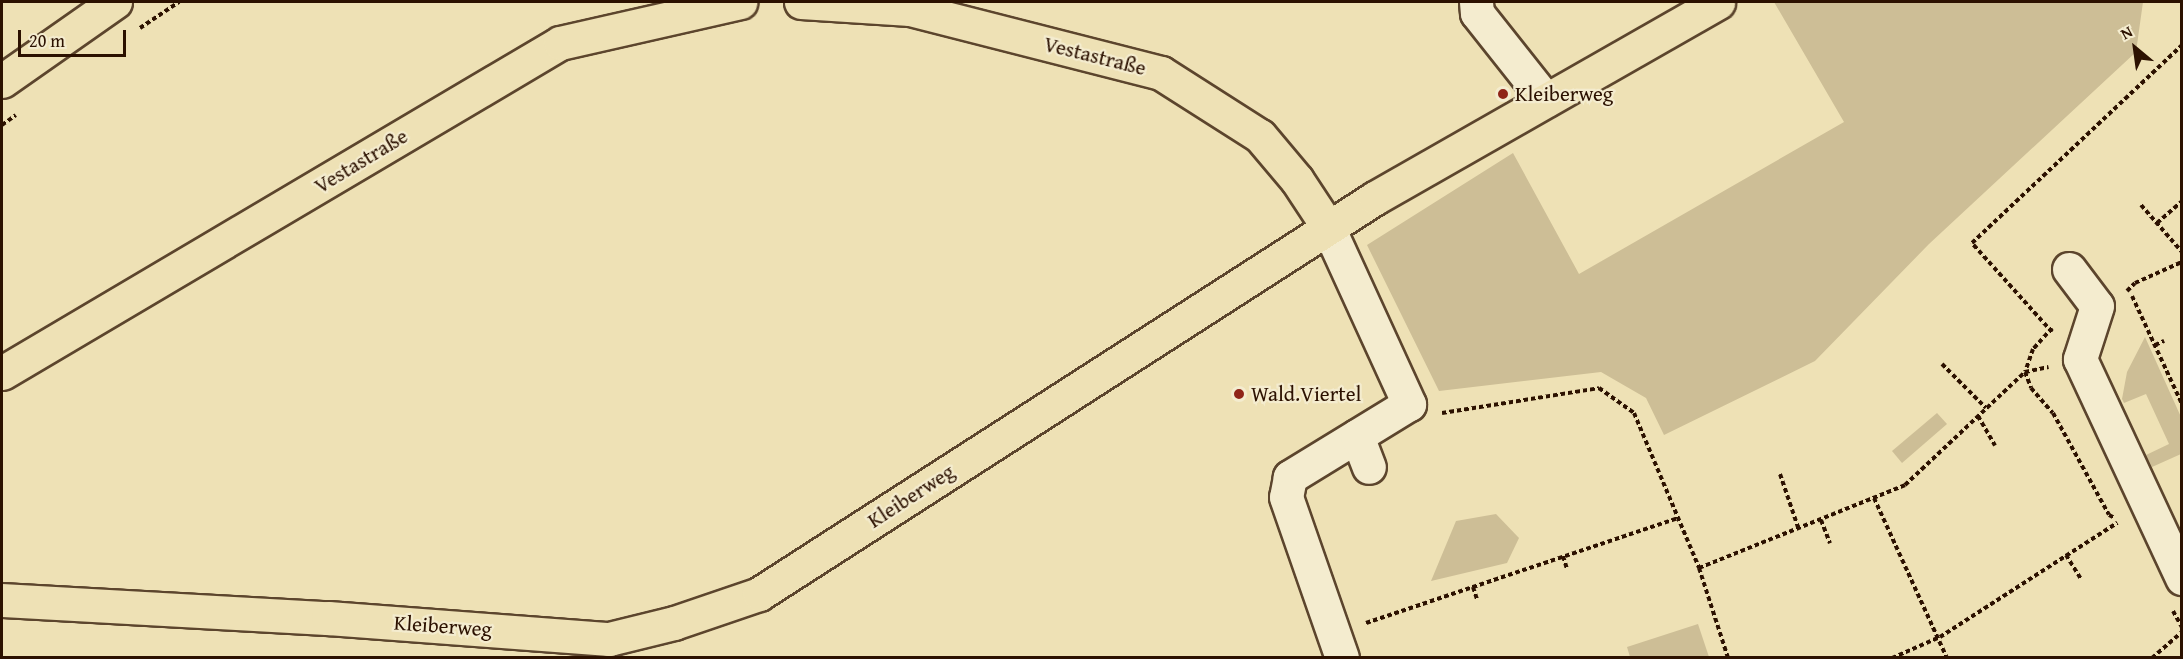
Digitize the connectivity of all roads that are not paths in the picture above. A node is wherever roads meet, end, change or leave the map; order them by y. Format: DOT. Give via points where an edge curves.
graph roads {
  1 [pos="115,2"];
  2 [pos="740,2"];
  3 [pos="801,2"];
  4 [pos="1476,2"];
  5 [pos="1718,2"];
  6 [pos="2,81"];
  7 [pos="1546,100"];
  8 [pos="1328,227"];
  9 [pos="2069,268"];
  10 [pos="2,373"];
  11 [pos="1358,436"];
  12 [pos="1369,467"];
  13 [pos="2181,578"];
  14 [pos="2,600"];
  15 [pos="1338,646"];
  1 -- 6 [label="main road"];
  2 -- 10 [label="main road, Vestastraße" via="560,43"];
  3 -- 8 [label="main road, Vestastraße" via="910,9 1161,73 1260,136 1297,180"];
  4 -- 7 [label="street" via="1477,13"];
  5 -- 7 [label="main road, Kleiberweg"];
  7 -- 8 [label="main road, Kleiberweg"];
  8 -- 11 [label="street" via="1409,404"];
  8 -- 14 [label="main road, Kleiberweg" via="759,594 674,623 609,639"];
  9 -- 13 [label="street" via="2097,306 2080,359"];
  11 -- 12 [label="street"];
  11 -- 15 [label="street" via="1290,477 1286,497"];
}
